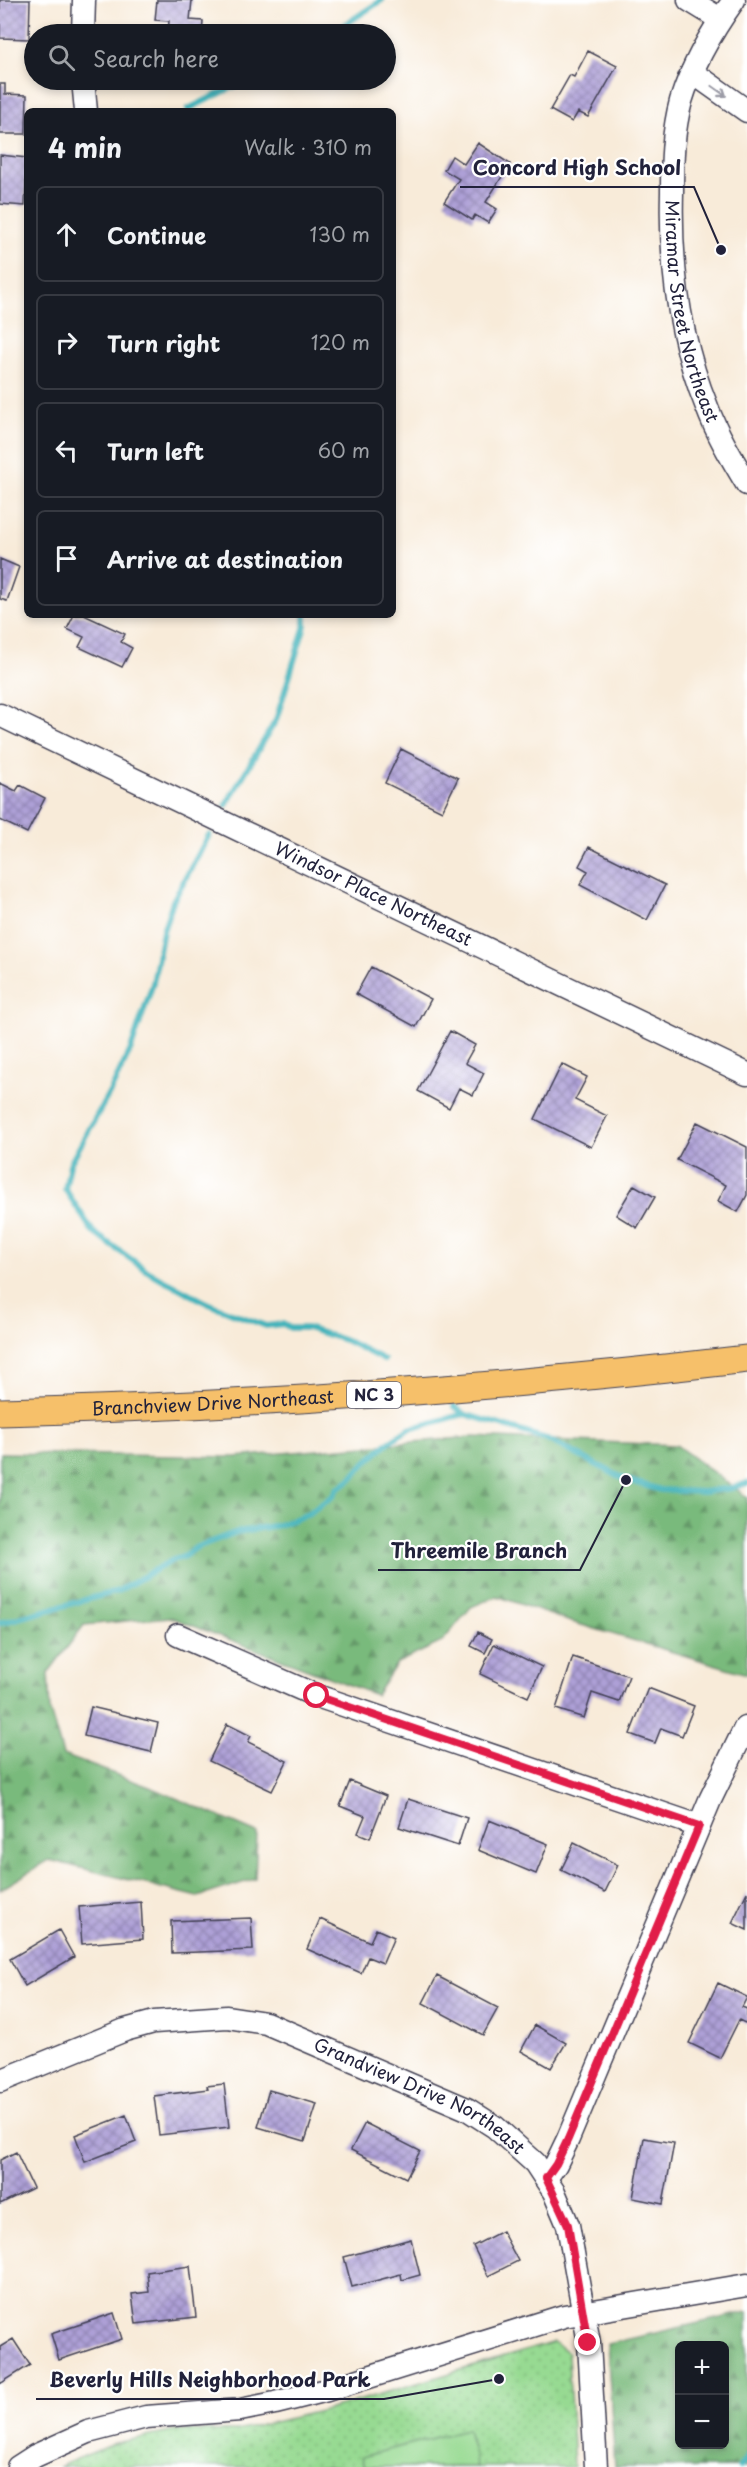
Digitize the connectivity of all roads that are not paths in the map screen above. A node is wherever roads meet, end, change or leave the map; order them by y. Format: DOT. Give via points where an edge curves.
graph roads {
  1 [pos="84,0"];
  2 [pos="689,0"];
  3 [pos="734,0"];
  4 [pos="739,0"];
  5 [pos="747,7"];
  6 [pos="720,19"];
  7 [pos="83,24"];
  8 [pos="692,72"];
  9 [pos="83,90"];
  10 [pos="86,108"];
  11 [pos="747,111"];
  12 [pos="747,484"];
  13 [pos="0,715"];
  14 [pos="747,1074"];
  15 [pos="747,1359"];
  16 [pos="0,1412"];
  17 [pos="178,1635"];
  18 [pos="745,1728"];
  19 [pos="699,1826"];
  20 [pos="0,2081"];
  21 [pos="546,2178"];
  22 [pos="747,2285"];
  23 [pos="583,2312"];
  24 [pos="18,2467"];
  25 [pos="596,2467"];
  1 -- 7 [label="street"];
  2 -- 6 [label="street"];
  3 -- 6 [label="street, Miramar Street Northeast"];
  4 -- 5 [label="street"];
  6 -- 8 [label="street, Miramar Street Northeast"];
  8 -- 11 [label="street, one-way"];
  8 -- 12 [label="street, Miramar Street Northeast" via="673,136 670,234 683,332 706,406"];
  9 -- 10 [label="street"];
  13 -- 14 [label="street, Windsor Place Northeast"];
  15 -- 16 [label="main road, Branchview Drive Northeast / NC 3" via="603,1376 366,1396 120,1410"];
  17 -- 19 [label="street" via="317,1696"];
  18 -- 19 [label="street"];
  19 -- 21 [label="street" via="568,2139"];
  20 -- 21 [label="street, Grandview Drive Northeast" via="154,2022 227,2017 266,2023 467,2109 495,2127"];
  21 -- 23 [label="street, Grandview Drive Northeast" via="568,2225"];
  22 -- 23 [label="street"];
  23 -- 24 [label="street" via="275,2403 240,2410 146,2417 88,2432"];
  23 -- 25 [label="street, Grandview Drive Northeast"];
}
